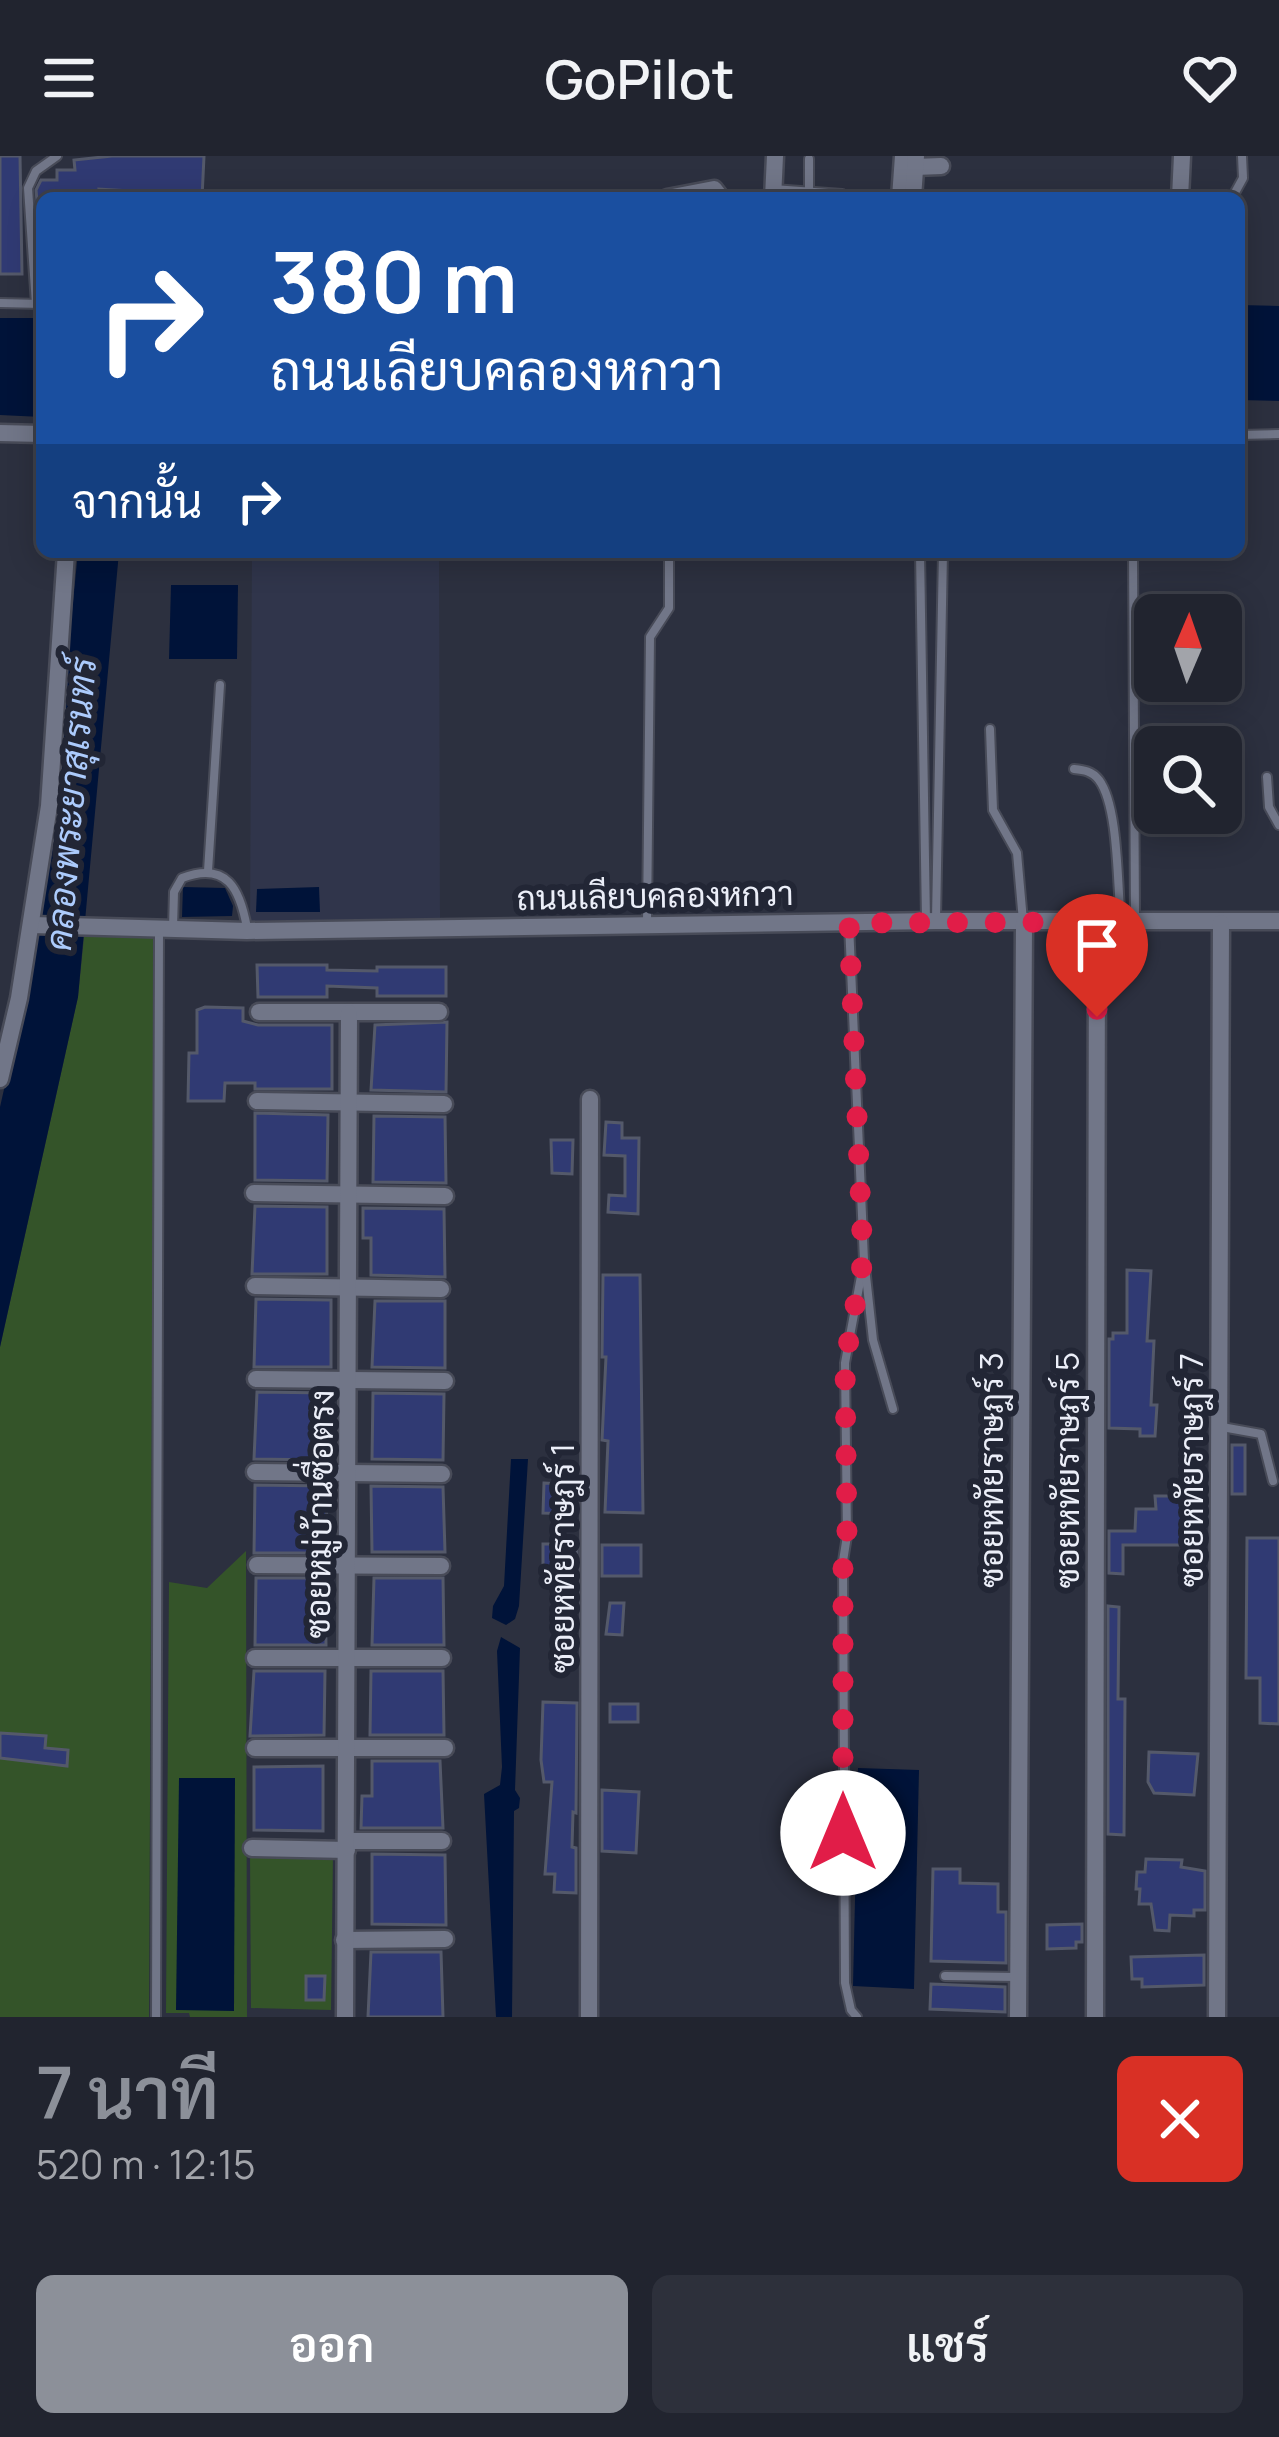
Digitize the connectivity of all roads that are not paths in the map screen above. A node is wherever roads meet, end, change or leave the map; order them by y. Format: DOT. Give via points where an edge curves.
graph roads {
  1 [pos="57,156"];
  2 [pos="775,156"];
  3 [pos="1182,156"];
  4 [pos="1242,156"];
  5 [pos="809,159"];
  6 [pos="911,160"];
  7 [pos="940,166"];
  8 [pos="773,192"];
  9 [pos="809,192"];
  10 [pos="902,192"];
  11 [pos="913,192"];
  12 [pos="1180,192"];
  13 [pos="1235,192"];
  14 [pos="36,272"];
  15 [pos="0,304"];
  16 [pos="36,304"];
  17 [pos="0,433"];
  18 [pos="36,434"];
  19 [pos="1279,434"];
  20 [pos="1245,435"];
  21 [pos="65,558"];
  22 [pos="669,558"];
  23 [pos="920,558"];
  24 [pos="943,558"];
  25 [pos="1133,558"];
  26 [pos="220,685"];
  27 [pos="990,729"];
  28 [pos="1074,769"];
  29 [pos="1267,777"];
  30 [pos="1279,825"];
  31 [pos="208,871"];
  32 [pos="931,921"];
  33 [pos="1279,921"];
  34 [pos="1024,922"];
  35 [pos="1097,922"];
  36 [pos="1128,922"];
  37 [pos="849,923"];
  38 [pos="1222,923"];
  39 [pos="37,926"];
  40 [pos="647,927"];
  41 [pos="166,929"];
  42 [pos="247,931"];
  43 [pos="259,1012"];
  44 [pos="349,1012"];
  45 [pos="439,1012"];
  46 [pos="0,1079"];
  47 [pos="590,1099"];
  48 [pos="256,1101"];
  49 [pos="348,1103"];
  50 [pos="444,1104"];
  51 [pos="254,1193"];
  52 [pos="348,1196"];
  53 [pos="446,1196"];
  54 [pos="863,1260"];
  55 [pos="255,1286"];
  56 [pos="350,1288"];
  57 [pos="441,1289"];
  58 [pos="256,1379"];
  59 [pos="350,1380"];
  60 [pos="445,1381"];
  61 [pos="893,1408"];
  62 [pos="1221,1426"];
  63 [pos="255,1472"];
  64 [pos="349,1472"];
  65 [pos="442,1474"];
  66 [pos="1273,1481"];
  67 [pos="257,1565"];
  68 [pos="441,1566"];
  69 [pos="347,1567"];
  70 [pos="255,1658"];
  71 [pos="442,1658"];
  72 [pos="347,1659"];
  73 [pos="255,1748"];
  74 [pos="445,1748"];
  75 [pos="347,1749"];
  76 [pos="442,1841"];
  77 [pos="347,1845"];
  78 [pos="252,1848"];
  79 [pos="445,1939"];
  80 [pos="344,1940"];
  81 [pos="945,1976"];
  82 [pos="1018,1977"];
  83 [pos="156,2017"];
  84 [pos="345,2017"];
  85 [pos="589,2017"];
  86 [pos="857,2017"];
  87 [pos="1018,2017"];
  88 [pos="1095,2017"];
  89 [pos="1217,2017"];
  1 -- 14 [label="lane" via="28,188"];
  2 -- 8 [label="street"];
  3 -- 12 [label="street"];
  4 -- 13 [label="lane"];
  5 -- 9 [label="lane"];
  6 -- 7 [label="street"];
  6 -- 10 [label="street"];
  6 -- 11 [label="street"];
  15 -- 16 [label="lane"];
  17 -- 18 [label="street"];
  19 -- 20 [label="lane"];
  21 -- 39 [label="street"];
  22 -- 40 [label="lane" via="669,608 650,637"];
  23 -- 32 [label="lane"];
  24 -- 32 [label="lane"];
  25 -- 36 [label="lane"];
  26 -- 31 [label="lane"];
  27 -- 34 [label="lane" via="993,810 1017,853"];
  28 -- 36 [label="lane" via="1099,780 1109,802"];
  29 -- 30 [label="lane"];
  31 -- 41 [label="lane" via="182,878"];
  31 -- 42 [label="lane" via="242,898"];
  32 -- 34 [label="street, ถนนเลียบคลองหกวา"];
  32 -- 37 [label="street, ถนนเลียบคลองหกวา"];
  33 -- 38 [label="street, ถนนเลียบคลองหกวา"];
  34 -- 35 [label="street, ถนนเลียบคลองหกวา"];
  34 -- 82 [label="street, ซอยหทัยราษฎร์ 3"];
  35 -- 36 [label="street, ถนนเลียบคลองหกวา"];
  35 -- 88 [label="street, ซอยหทัยราษฎร์ 5"];
  36 -- 38 [label="street, ถนนเลียบคลองหกวา"];
  37 -- 40 [label="street, ถนนเลียบคลองหกวา"];
  37 -- 54 [label="lane"];
  38 -- 62 [label="street, ซอยหทัยราษฎร์ 7"];
  39 -- 41 [label="street, ถนนเลียบคลองหกวา"];
  39 -- 46 [label="street"];
  40 -- 42 [label="street, ถนนเลียบคลองหกวา"];
  41 -- 42 [label="street, ถนนเลียบคลองหกวา"];
  41 -- 83 [label="lane"];
  43 -- 44 [label="street"];
  44 -- 45 [label="street"];
  44 -- 49 [label="street, ซอยหมู่บ้านซื่อตรง"];
  47 -- 85 [label="street, ซอยหทัยราษฎร์ 1"];
  48 -- 49 [label="street"];
  49 -- 50 [label="street"];
  49 -- 52 [label="street, ซอยหมู่บ้านซื่อตรง"];
  51 -- 52 [label="street"];
  52 -- 53 [label="street"];
  52 -- 56 [label="street, ซอยหมู่บ้านซื่อตรง"];
  54 -- 61 [label="lane" via="873,1340"];
  54 -- 86 [label="lane" via="845,1363 843,1562 844,1983"];
  55 -- 56 [label="street"];
  56 -- 57 [label="street"];
  56 -- 59 [label="street, ซอยหมู่บ้านซื่อตรง"];
  58 -- 59 [label="street"];
  59 -- 60 [label="street"];
  59 -- 64 [label="street, ซอยหมู่บ้านซื่อตรง"];
  62 -- 66 [label="lane" via="1261,1434"];
  62 -- 89 [label="street, ซอยหทัยราษฎร์ 7"];
  63 -- 64 [label="street"];
  64 -- 65 [label="street"];
  64 -- 69 [label="street, ซอยหมู่บ้านซื่อตรง"];
  67 -- 69 [label="street"];
  68 -- 69 [label="street"];
  69 -- 72 [label="street, ซอยหมู่บ้านซื่อตรง"];
  70 -- 72 [label="street"];
  71 -- 72 [label="street"];
  72 -- 75 [label="street, ซอยหมู่บ้านซื่อตรง"];
  73 -- 75 [label="street"];
  74 -- 75 [label="street"];
  75 -- 77 [label="street, ซอยหมู่บ้านซื่อตรง"];
  76 -- 77 [label="street"];
  77 -- 78 [label="street"];
  77 -- 80 [label="street, ซอยหมู่บ้านซื่อตรง"];
  79 -- 80 [label="street"];
  80 -- 84 [label="street, ซอยหมู่บ้านซื่อตรง"];
  81 -- 82 [label="lane"];
  82 -- 87 [label="street, ซอยหทัยราษฎร์ 3"];
}
